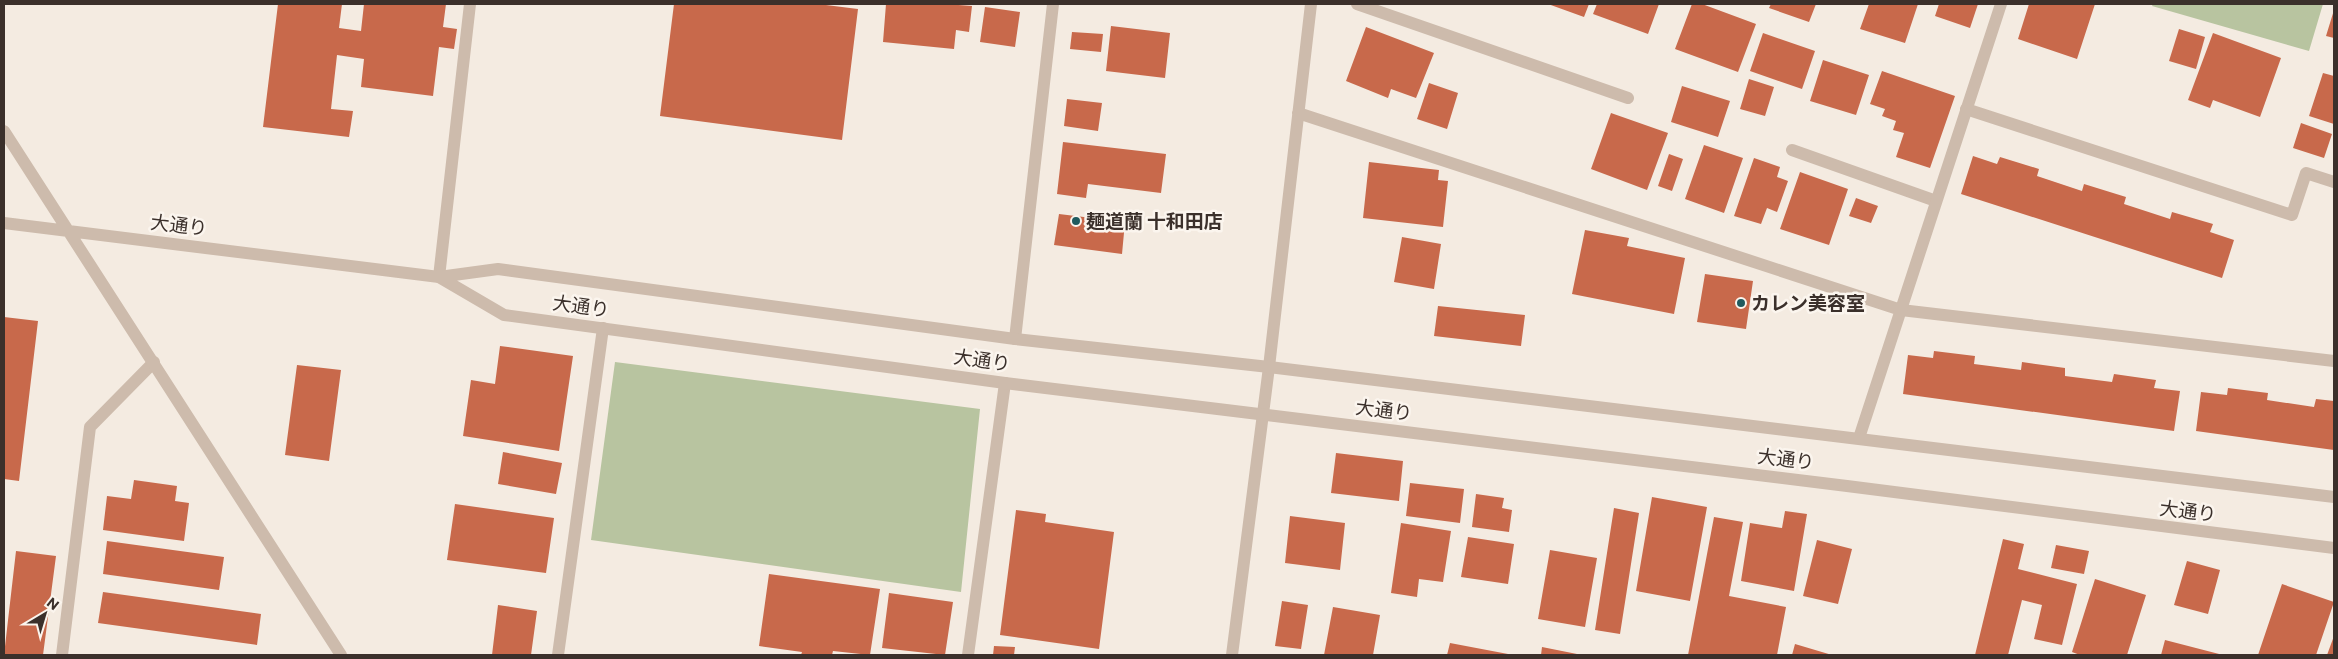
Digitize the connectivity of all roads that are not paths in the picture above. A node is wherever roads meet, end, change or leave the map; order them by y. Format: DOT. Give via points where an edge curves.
graph roads {
  1 [pos="470,4"];
  2 [pos="1054,4"];
  3 [pos="1311,4"];
  4 [pos="1357,4"];
  5 [pos="2001,4"];
  6 [pos="1628,98"];
  7 [pos="1966,109"];
  8 [pos="1298,112"];
  9 [pos="4,130"];
  10 [pos="1792,150"];
  11 [pos="2334,182"];
  12 [pos="1936,201"];
  13 [pos="4,223"];
  14 [pos="68,229"];
  15 [pos="439,277"];
  16 [pos="1901,310"];
  17 [pos="603,328"];
  18 [pos="1015,339"];
  19 [pos="2334,361"];
  20 [pos="154,362"];
  21 [pos="1269,367"];
  22 [pos="1004,382"];
  23 [pos="1263,414"];
  24 [pos="1859,438"];
  25 [pos="2334,497"];
  26 [pos="2334,548"];
  27 [pos="62,655"];
  28 [pos="341,655"];
  29 [pos="558,655"];
  30 [pos="968,655"];
  31 [pos="1232,655"];
  1 -- 15 [label="street"];
  2 -- 18 [label="street"];
  3 -- 8 [label="street"];
  4 -- 6 [label="street"];
  5 -- 7 [label="street"];
  7 -- 11 [label="street" via="2292,215 2306,173"];
  7 -- 12 [label="street"];
  8 -- 16 [label="street"];
  8 -- 21 [label="street"];
  9 -- 14 [label="street"];
  10 -- 12 [label="street"];
  12 -- 16 [label="street"];
  13 -- 14 [label="street, 大通り"];
  14 -- 15 [label="street, 大通り"];
  14 -- 20 [label="street"];
  15 -- 17 [label="street, 大通り" via="504,315"];
  15 -- 18 [label="street, 大通り" via="498,269"];
  16 -- 19 [label="street"];
  16 -- 24 [label="street"];
  17 -- 22 [label="street, 大通り"];
  17 -- 29 [label="street"];
  18 -- 21 [label="street, 大通り"];
  20 -- 27 [label="street" via="90,427"];
  20 -- 28 [label="street"];
  21 -- 23 [label="street"];
  21 -- 24 [label="street, 大通り"];
  22 -- 23 [label="street, 大通り"];
  22 -- 30 [label="street"];
  23 -- 26 [label="street, 大通り"];
  23 -- 31 [label="street"];
  24 -- 25 [label="street, 大通り"];
}
